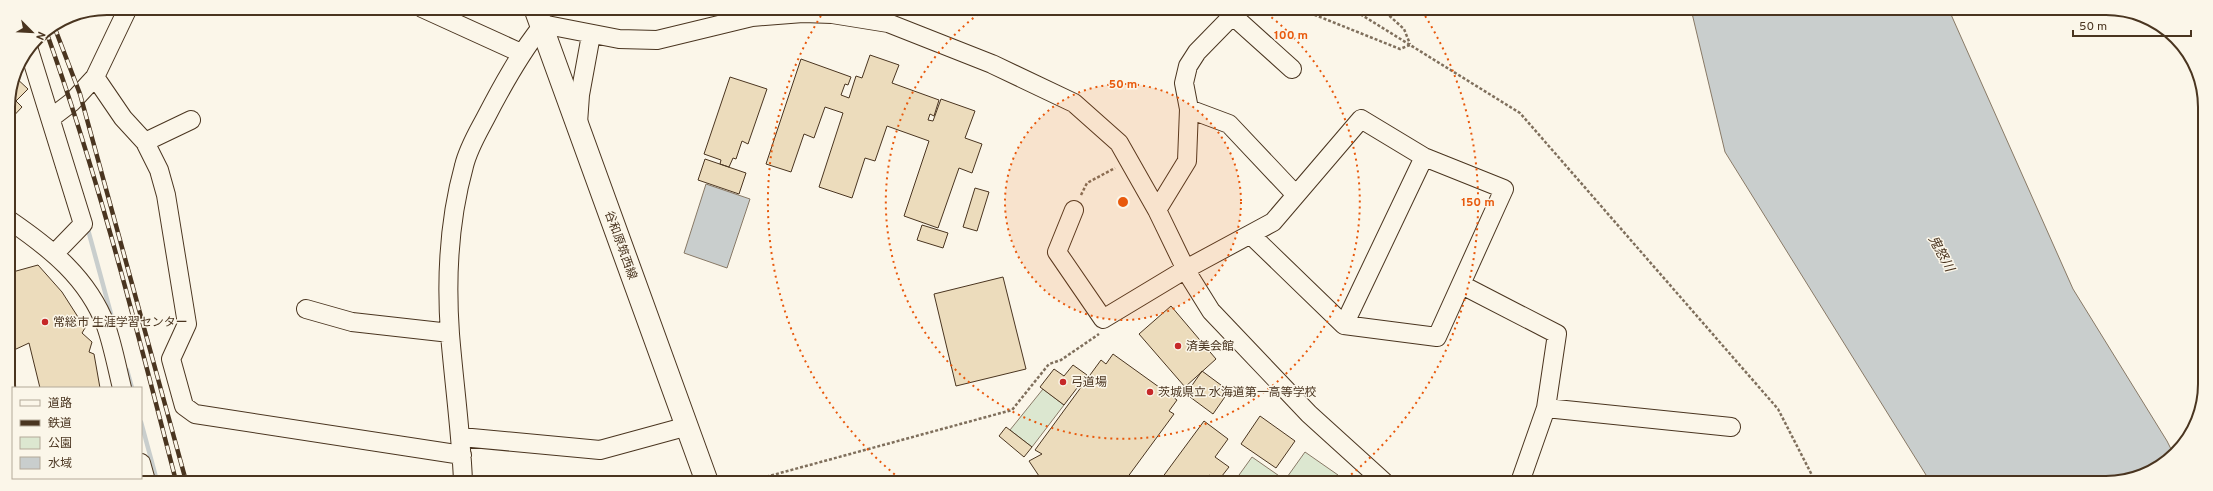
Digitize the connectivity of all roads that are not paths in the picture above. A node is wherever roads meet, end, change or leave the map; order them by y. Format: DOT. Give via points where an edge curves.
graph roads {
  1 [pos="125,15"];
  2 [pos="437,15"];
  3 [pos="772,15"];
  4 [pos="861,15"];
  5 [pos="1233,15"];
  6 [pos="1239,15"];
  7 [pos="890,16"];
  8 [pos="538,17"];
  9 [pos="591,36"];
  10 [pos="521,53"];
  11 [pos="30,57"];
  12 [pos="1292,69"];
  13 [pos="95,77"];
  14 [pos="1189,109"];
  15 [pos="51,118"];
  16 [pos="191,120"];
  17 [pos="578,129"];
  18 [pos="145,142"];
  19 [pos="1424,157"];
  20 [pos="1296,195"];
  21 [pos="1074,210"];
  22 [pos="1156,210"];
  23 [pos="15,226"];
  24 [pos="1251,235"];
  25 [pos="55,253"];
  26 [pos="1186,269"];
  27 [pos="1462,285"];
  28 [pos="306,309"];
  29 [pos="1344,325"];
  30 [pos="450,333"];
  31 [pos="122,387"];
  32 [pos="1546,408"];
  33 [pos="688,426"];
  34 [pos="1731,427"];
  35 [pos="461,437"];
  36 [pos="462,455"];
  37 [pos="463,476"];
  38 [pos="705,476"];
  39 [pos="1377,476"];
  40 [pos="1522,476"];
  1 -- 13 [label="street"];
  2 -- 10 [label="street"];
  3 -- 9 [label="street" via="752,17 657,40 619,40"];
  4 -- 7 [label="street"];
  5 -- 14 [label="street" via="1197,52 1188,66 1184,83"];
  6 -- 12 [label="street"];
  7 -- 22 [label="street" via="1074,103 1119,143"];
  8 -- 9 [label="street"];
  8 -- 10 [label="street"];
  8 -- 17 [label="main road, 谷和原筑西線"];
  9 -- 17 [label="street" via="580,95"];
  10 -- 30 [label="street" via="464,164 455,204 449,259"];
  11 -- 15 [label="street"];
  13 -- 15 [label="street" via="72,102"];
  13 -- 18 [label="street" via="123,118"];
  14 -- 20 [label="street" via="1229,124"];
  14 -- 22 [label="street" via="1187,161"];
  15 -- 25 [label="street" via="83,224"];
  16 -- 18 [label="street"];
  17 -- 33 [label="main road, 谷和原筑西線"];
  18 -- 36 [label="street" via="159,170 177,257 187,324 171,359 184,406 189,411 195,414"];
  19 -- 20 [label="street" via="1361,120"];
  19 -- 27 [label="street" via="1504,189"];
  19 -- 29 [label="street"];
  20 -- 24 [label="street" via="1273,222"];
  21 -- 26 [label="street" via="1057,252 1103,319"];
  22 -- 26 [label="street"];
  23 -- 25 [label="street"];
  24 -- 26 [label="street"];
  24 -- 29 [label="street"];
  25 -- 31 [label="street" via="85,286 106,326"];
  26 -- 39 [label="street" via="1211,312 1309,414"];
  27 -- 29 [label="street" via="1437,337"];
  27 -- 32 [label="street" via="1556,334"];
  28 -- 30 [label="street" via="352,322"];
  30 -- 35 [label="street"];
  32 -- 34 [label="street"];
  32 -- 40 [label="street"];
  33 -- 35 [label="street" via="600,450"];
  33 -- 38 [label="main road, 谷和原筑西線"];
  35 -- 36 [label="street"];
  36 -- 37 [label="street"];
}
